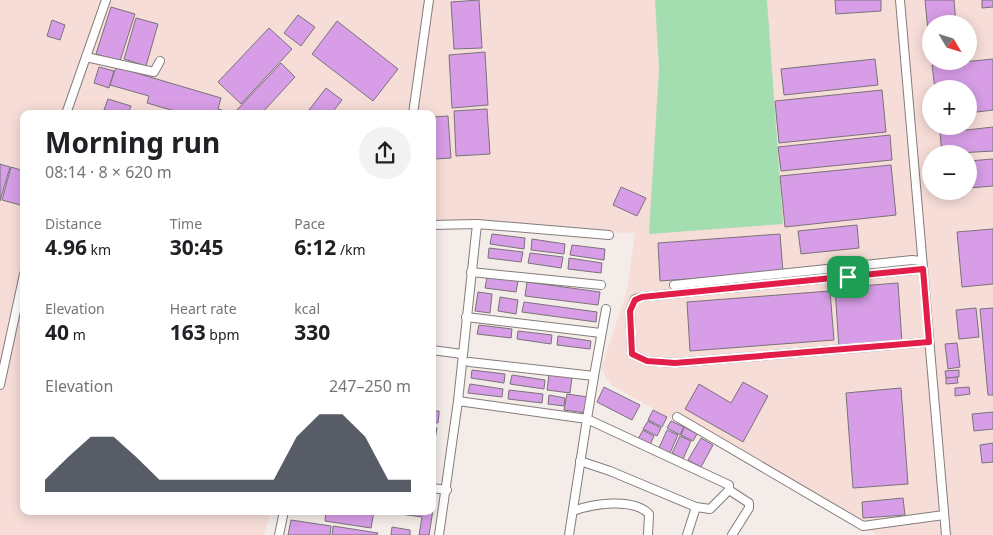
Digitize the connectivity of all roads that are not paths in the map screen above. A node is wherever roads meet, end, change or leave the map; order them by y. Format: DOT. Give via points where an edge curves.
graph roads {
  1 [pos="106,0"];
  2 [pos="429,0"];
  3 [pos="900,0"];
  4 [pos="86,57"];
  5 [pos="160,61"];
  6 [pos="67,110"];
  7 [pos="415,110"];
  8 [pos="477,224"];
  9 [pos="436,225"];
  10 [pos="609,234"];
  11 [pos="922,265"];
  12 [pos="471,272"];
  13 [pos="601,285"];
  14 [pos="674,285"];
  15 [pos="20,300"];
  16 [pos="606,309"];
  17 [pos="466,317"];
  18 [pos="601,333"];
  19 [pos="929,342"];
  20 [pos="436,351"];
  21 [pos="462,354"];
  22 [pos="469,362"];
  23 [pos="594,376"];
  24 [pos="0,385"];
  25 [pos="458,401"];
  26 [pos="677,417"];
  27 [pos="587,419"];
  28 [pos="580,461"];
  29 [pos="436,489"];
  30 [pos="447,490"];
  31 [pos="729,490"];
  32 [pos="696,507"];
  33 [pos="573,511"];
  34 [pos="283,515"];
  35 [pos="944,515"];
  36 [pos="279,535"];
  37 [pos="439,535"];
  38 [pos="569,535"];
  39 [pos="648,535"];
  40 [pos="687,535"];
  41 [pos="732,535"];
  42 [pos="946,535"];
  1 -- 4 [label="street"];
  2 -- 7 [label="street"];
  3 -- 11 [label="street"];
  4 -- 5 [label="street" via="154,72"];
  4 -- 6 [label="street"];
  8 -- 9 [label="street"];
  8 -- 10 [label="street"];
  8 -- 12 [label="street"];
  11 -- 14 [label="street" via="912,260"];
  11 -- 19 [label="street"];
  11 -- 19 [label="street" via="642,297 635,300 630,311 632,354 647,361 675,363"];
  12 -- 13 [label="street"];
  12 -- 17 [label="street"];
  15 -- 24 [label="street"];
  16 -- 18 [label="street"];
  17 -- 18 [label="street"];
  17 -- 21 [label="street"];
  18 -- 23 [label="street"];
  19 -- 35 [label="street"];
  20 -- 21 [label="street"];
  21 -- 25 [label="street"];
  22 -- 23 [label="street"];
  23 -- 27 [label="street"];
  25 -- 27 [label="street"];
  25 -- 30 [label="street"];
  26 -- 35 [label="street" via="863,526"];
  27 -- 28 [label="street"];
  27 -- 31 [label="street" via="729,485"];
  28 -- 32 [label="street" via="610,470"];
  28 -- 33 [label="street"];
  29 -- 30 [label="street"];
  30 -- 37 [label="street"];
  31 -- 32 [label="street" via="710,509"];
  31 -- 41 [label="street" via="749,503"];
  32 -- 40 [label="street"];
  33 -- 38 [label="street"];
  33 -- 39 [label="street" via="618,502 641,509 649,514"];
  34 -- 36 [label="street"];
  35 -- 42 [label="street"];
}
